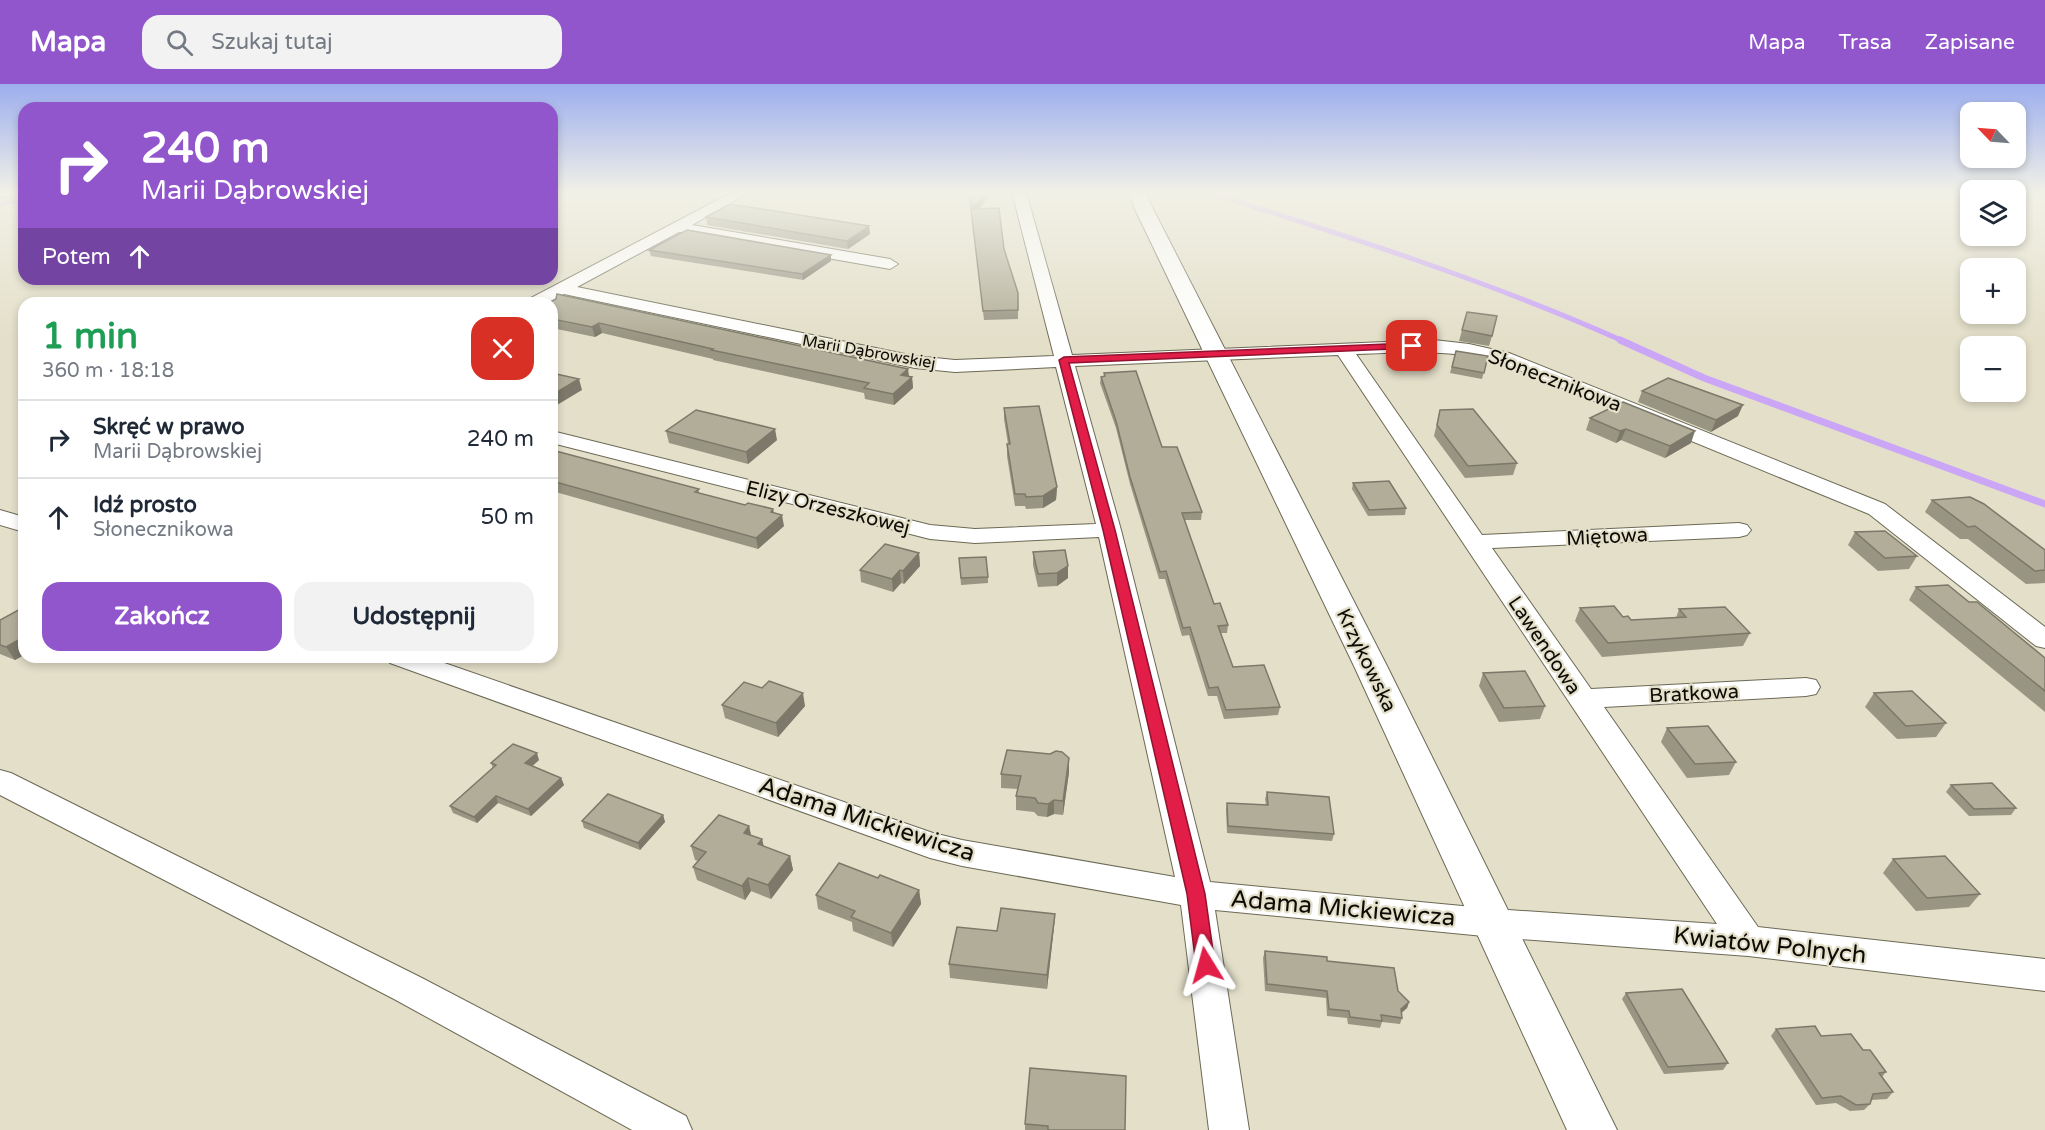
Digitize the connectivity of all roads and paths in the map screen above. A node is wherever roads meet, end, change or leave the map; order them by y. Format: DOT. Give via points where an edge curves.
graph roads {
  1 [pos="651,241"];
  2 [pos="757,241"];
  3 [pos="1032,241"];
  4 [pos="1160,241"];
  5 [pos="891,264"];
  6 [pos="562,289"];
  7 [pos="547,297"];
  8 [pos="1342,349"];
  9 [pos="1218,354"];
  10 [pos="1064,360"];
  11 [pos="558,439"];
  12 [pos="0,517"];
  13 [pos="18,523"];
  14 [pos="1109,530"];
  15 [pos="1739,530"];
  16 [pos="1475,542"];
  17 [pos="2045,640"];
  18 [pos="417,663"];
  19 [pos="1806,687"];
  20 [pos="1582,699"];
  21 [pos="0,781"];
  22 [pos="1196,894"];
  23 [pos="1494,923"];
  24 [pos="1748,941"];
  25 [pos="2045,975"];
  26 [pos="672,1130"];
  27 [pos="1229,1130"];
  28 [pos="1592,1130"];
  1 -- 6 [label="street"];
  2 -- 5 [label="street"];
  3 -- 10 [label="street"];
  4 -- 9 [label="street, Krzykowska"];
  6 -- 7 [label="street"];
  6 -- 10 [label="street, Marii Dąbrowskiej" via="915,362 955,366"];
  8 -- 9 [label="street, Słonecznikowa"];
  8 -- 16 [label="street, Lawendowa"];
  8 -- 17 [label="street, Słonecznikowa" via="1434,345 1503,357 1877,509"];
  9 -- 10 [label="street, Marii Dąbrowskiej"];
  9 -- 23 [label="street, Krzykowska"];
  10 -- 14 [label="street"];
  11 -- 14 [label="street, Elizy Orzeszkowej" via="930,532 975,536"];
  12 -- 13 [label="street"];
  14 -- 22 [label="street"];
  15 -- 16 [label="street, Miętowa"];
  16 -- 20 [label="street, Lawendowa"];
  18 -- 22 [label="street, Adama Mickiewicza" via="930,845 962,854"];
  19 -- 20 [label="street, Bratkowa"];
  20 -- 24 [label="street, Lawendowa"];
  21 -- 26 [label="street" via="407,988"];
  22 -- 23 [label="street, Adama Mickiewicza"];
  22 -- 27 [label="street"];
  23 -- 24 [label="street, Kwiatów Polnych"];
  23 -- 28 [label="street, Krzykowska"];
  24 -- 25 [label="street, Kwiatów Polnych"];
}
